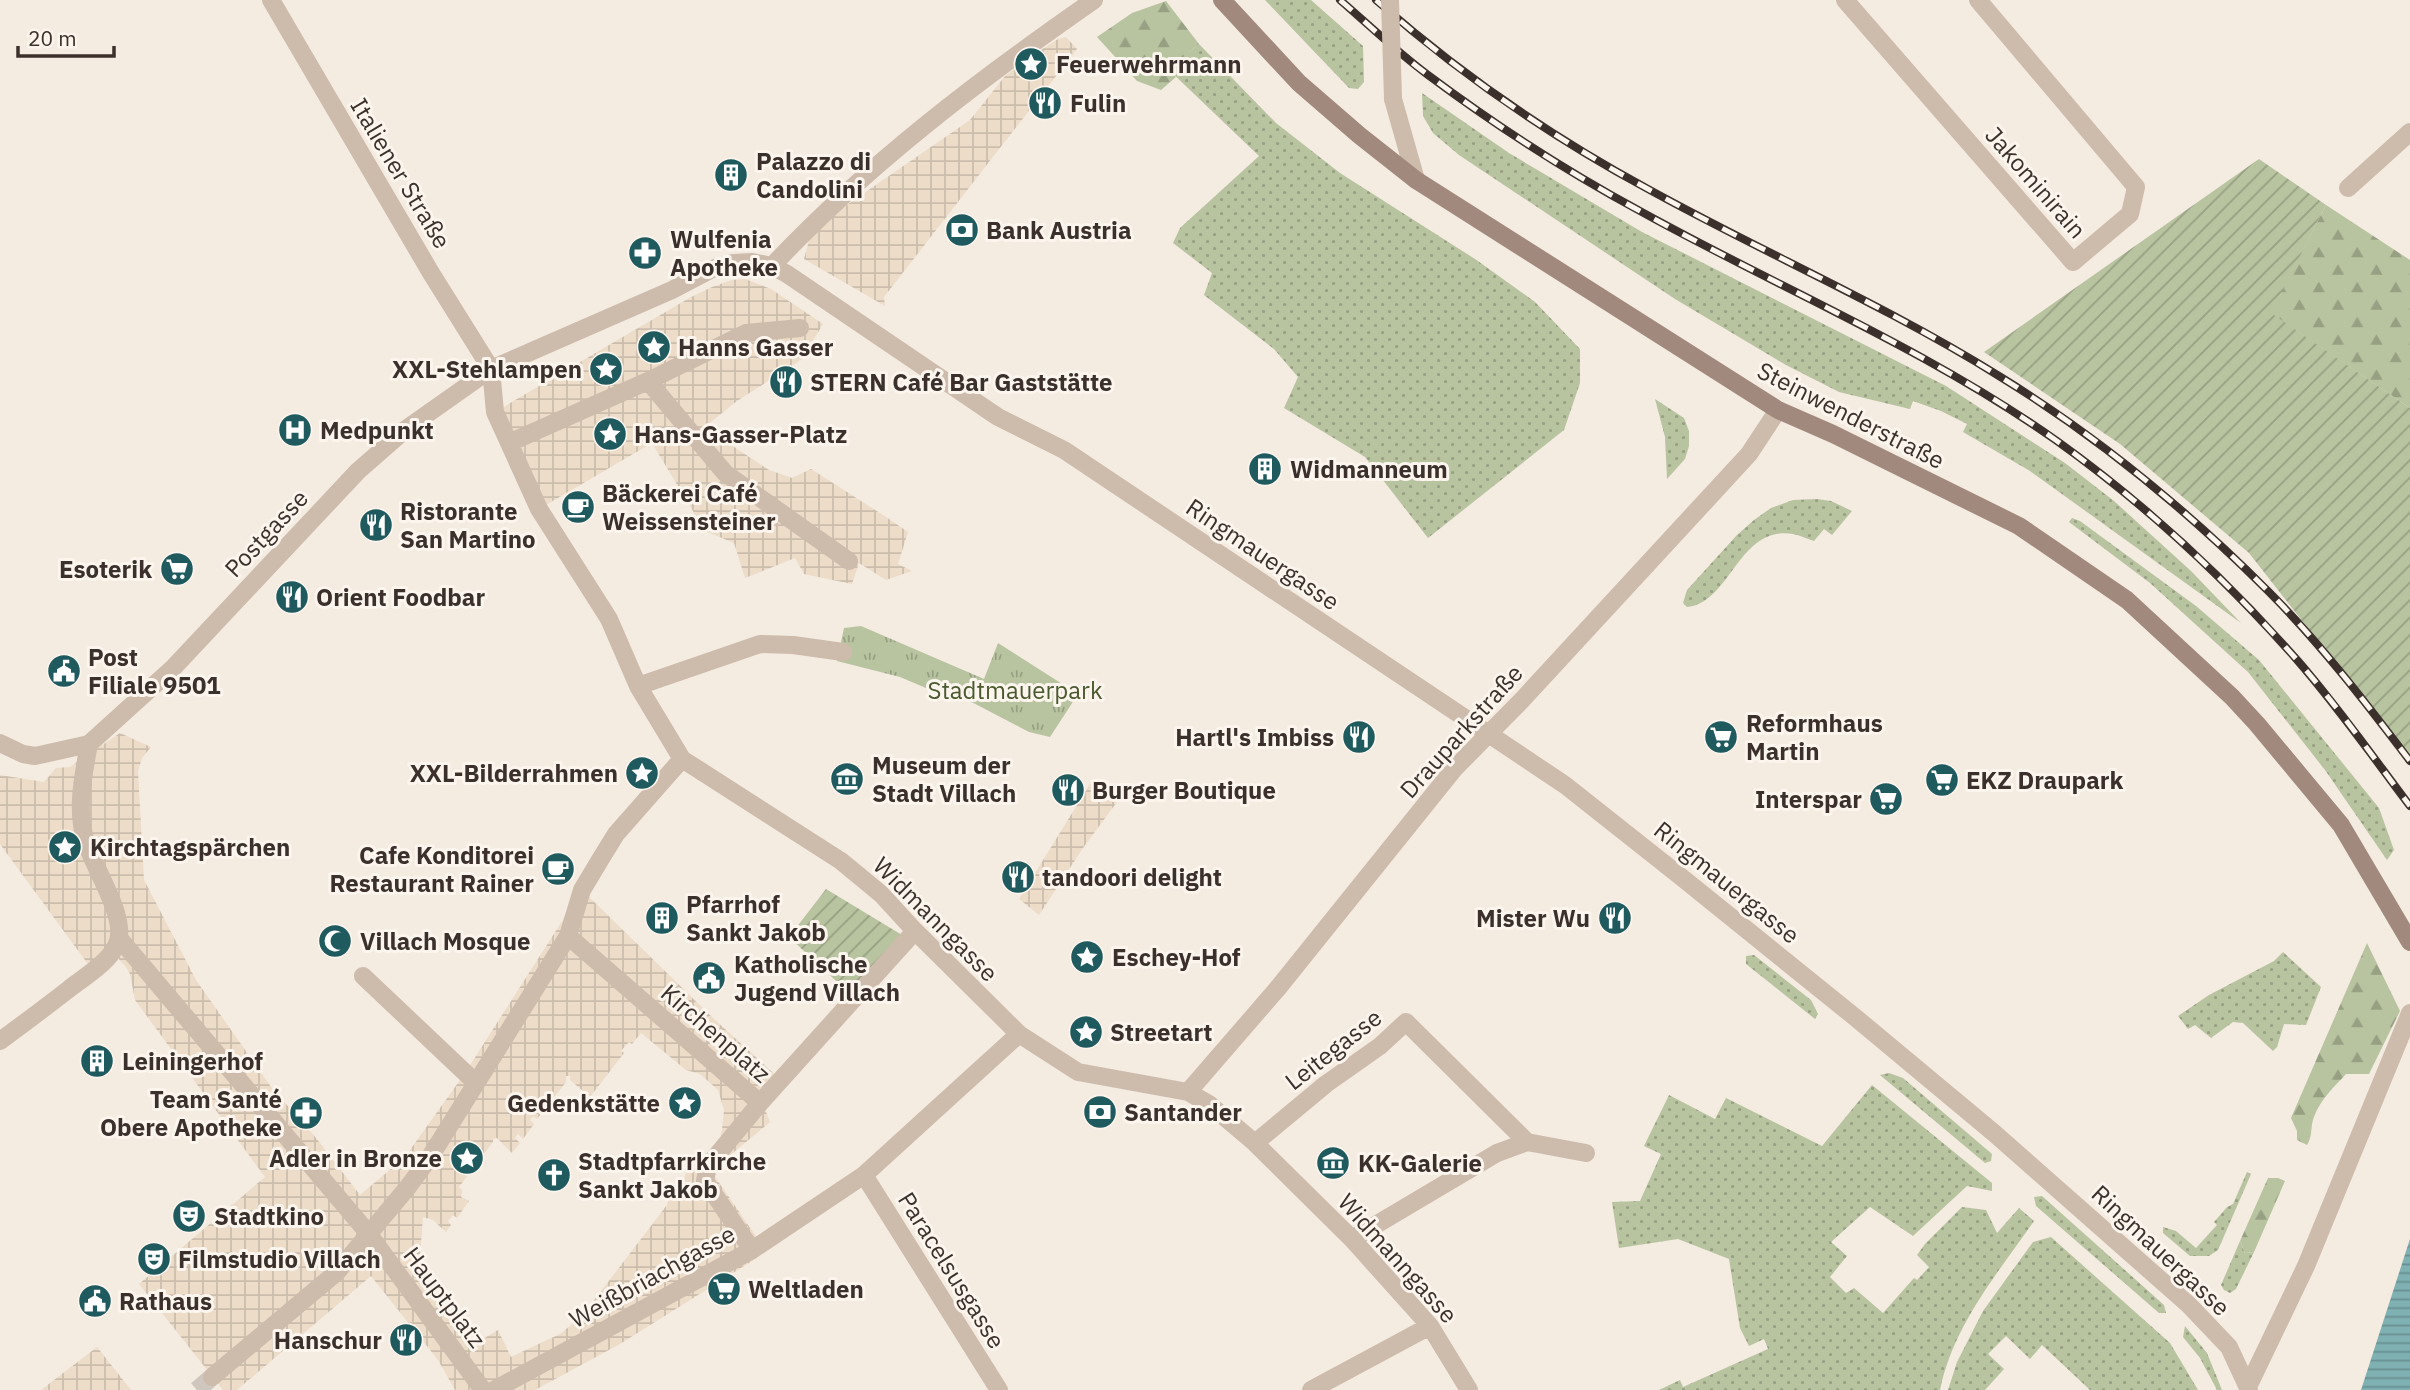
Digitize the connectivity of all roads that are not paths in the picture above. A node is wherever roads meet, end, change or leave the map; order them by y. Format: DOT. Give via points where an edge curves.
graph roads {
  1 [pos="271,0"];
  2 [pos="1094,0"];
  3 [pos="1222,0"];
  4 [pos="1390,0"];
  5 [pos="1845,0"];
  6 [pos="1978,0"];
  7 [pos="2410,132"];
  8 [pos="1416,180"];
  9 [pos="2348,188"];
  10 [pos="772,266"];
  11 [pos="800,327"];
  12 [pos="491,369"];
  13 [pos="648,381"];
  14 [pos="1779,410"];
  15 [pos="509,443"];
  16 [pos="849,561"];
  17 [pos="843,652"];
  18 [pos="638,685"];
  19 [pos="1488,735"];
  20 [pos="0,743"];
  21 [pos="89,744"];
  22 [pos="682,759"];
  23 [pos="915,931"];
  24 [pos="2406,934"];
  25 [pos="568,936"];
  26 [pos="118,942"];
  27 [pos="363,976"];
  28 [pos="2410,1013"];
  29 [pos="1019,1034"];
  30 [pos="0,1041"];
  31 [pos="475,1082"];
  32 [pos="1188,1092"];
  33 [pos="760,1103"];
  34 [pos="1527,1142"];
  35 [pos="1255,1143"];
  36 [pos="1586,1153"];
  37 [pos="864,1175"];
  38 [pos="368,1233"];
  39 [pos="1352,1239"];
  40 [pos="752,1250"];
  41 [pos="1430,1326"];
  42 [pos="212,1377"];
  43 [pos="2249,1389"];
  44 [pos="484,1390"];
  45 [pos="494,1390"];
  46 [pos="999,1390"];
  47 [pos="1311,1390"];
  48 [pos="1469,1390"];
  1 -- 12 [label="street, Italiener Straße"];
  2 -- 10 [label="street" via="994,70 900,145"];
  3 -- 8 [label="main road, Steinwenderstraße" via="1300,83"];
  4 -- 8 [label="street, bridge" via="1393,99"];
  5 -- 6 [label="street, Jakominirain" via="2073,262 2130,214 2136,187"];
  7 -- 9 [label="street"];
  8 -- 14 [label="main road, Steinwenderstraße"];
  10 -- 12 [label="street" via="733,262 712,269"];
  10 -- 19 [label="street, Ringmauergasse" via="998,417 1064,450"];
  11 -- 13 [label="street" via="746,333"];
  12 -- 15 [label="street, Widmanngasse" via="495,412"];
  12 -- 21 [label="street, Postgasse" via="406,429 358,471 173,668"];
  13 -- 15 [label="street"];
  13 -- 16 [label="street" via="725,473"];
  14 -- 19 [label="street, Drauparkstraße" via="1749,454"];
  14 -- 24 [label="main road, Steinwenderstraße" via="2019,526 2127,600 2257,724 2341,825"];
  15 -- 18 [label="street, Widmanngasse" via="538,509 609,619"];
  17 -- 18 [label="street" via="771,642"];
  18 -- 22 [label="street, Widmanngasse"];
  19 -- 32 [label="street, Drauparkstraße" via="1454,769"];
  19 -- 43 [label="street, Ringmauergasse" via="1565,785 1681,876 2004,1141 2197,1314 2229,1347"];
  20 -- 21 [label="street" via="35,756"];
  21 -- 26 [label="street" via="82,788 83,830 116,914"];
  22 -- 23 [label="street, Widmanngasse" via="841,861 881,894"];
  22 -- 25 [label="street" via="605,851 582,890"];
  23 -- 29 [label="street, Widmanngasse"];
  23 -- 33 [label="street"];
  25 -- 31 [label="street"];
  25 -- 33 [label="street, Kirchenplatz"];
  26 -- 30 [label="street" via="93,971"];
  26 -- 38 [label="street, Hauptplatz"];
  27 -- 31 [label="street"];
  28 -- 43 [label="street, Ringmauergasse" via="2306,1266"];
  29 -- 32 [label="street, Widmanngasse" via="1077,1072"];
  29 -- 37 [label="street, Weißbriachgasse"];
  31 -- 38 [label="street" via="430,1157"];
  32 -- 35 [label="street, Widmanngasse"];
  33 -- 40 [label="street, Kirchenplatz" via="708,1166 705,1181"];
  34 -- 35 [label="street, Leitegasse" via="1406,1022"];
  34 -- 36 [label="street"];
  34 -- 39 [label="street" via="1497,1153"];
  35 -- 39 [label="street, Widmanngasse"];
  37 -- 40 [label="street, Weißbriachgasse"];
  37 -- 46 [label="street, Paracelsusgasse"];
  38 -- 42 [label="street" via="337,1272"];
  38 -- 44 [label="street, Hauptplatz"];
  39 -- 41 [label="street, Widmanngasse"];
  40 -- 45 [label="street, Weißbriachgasse"];
  41 -- 47 [label="street"];
  41 -- 48 [label="street, Widmanngasse"];
}
